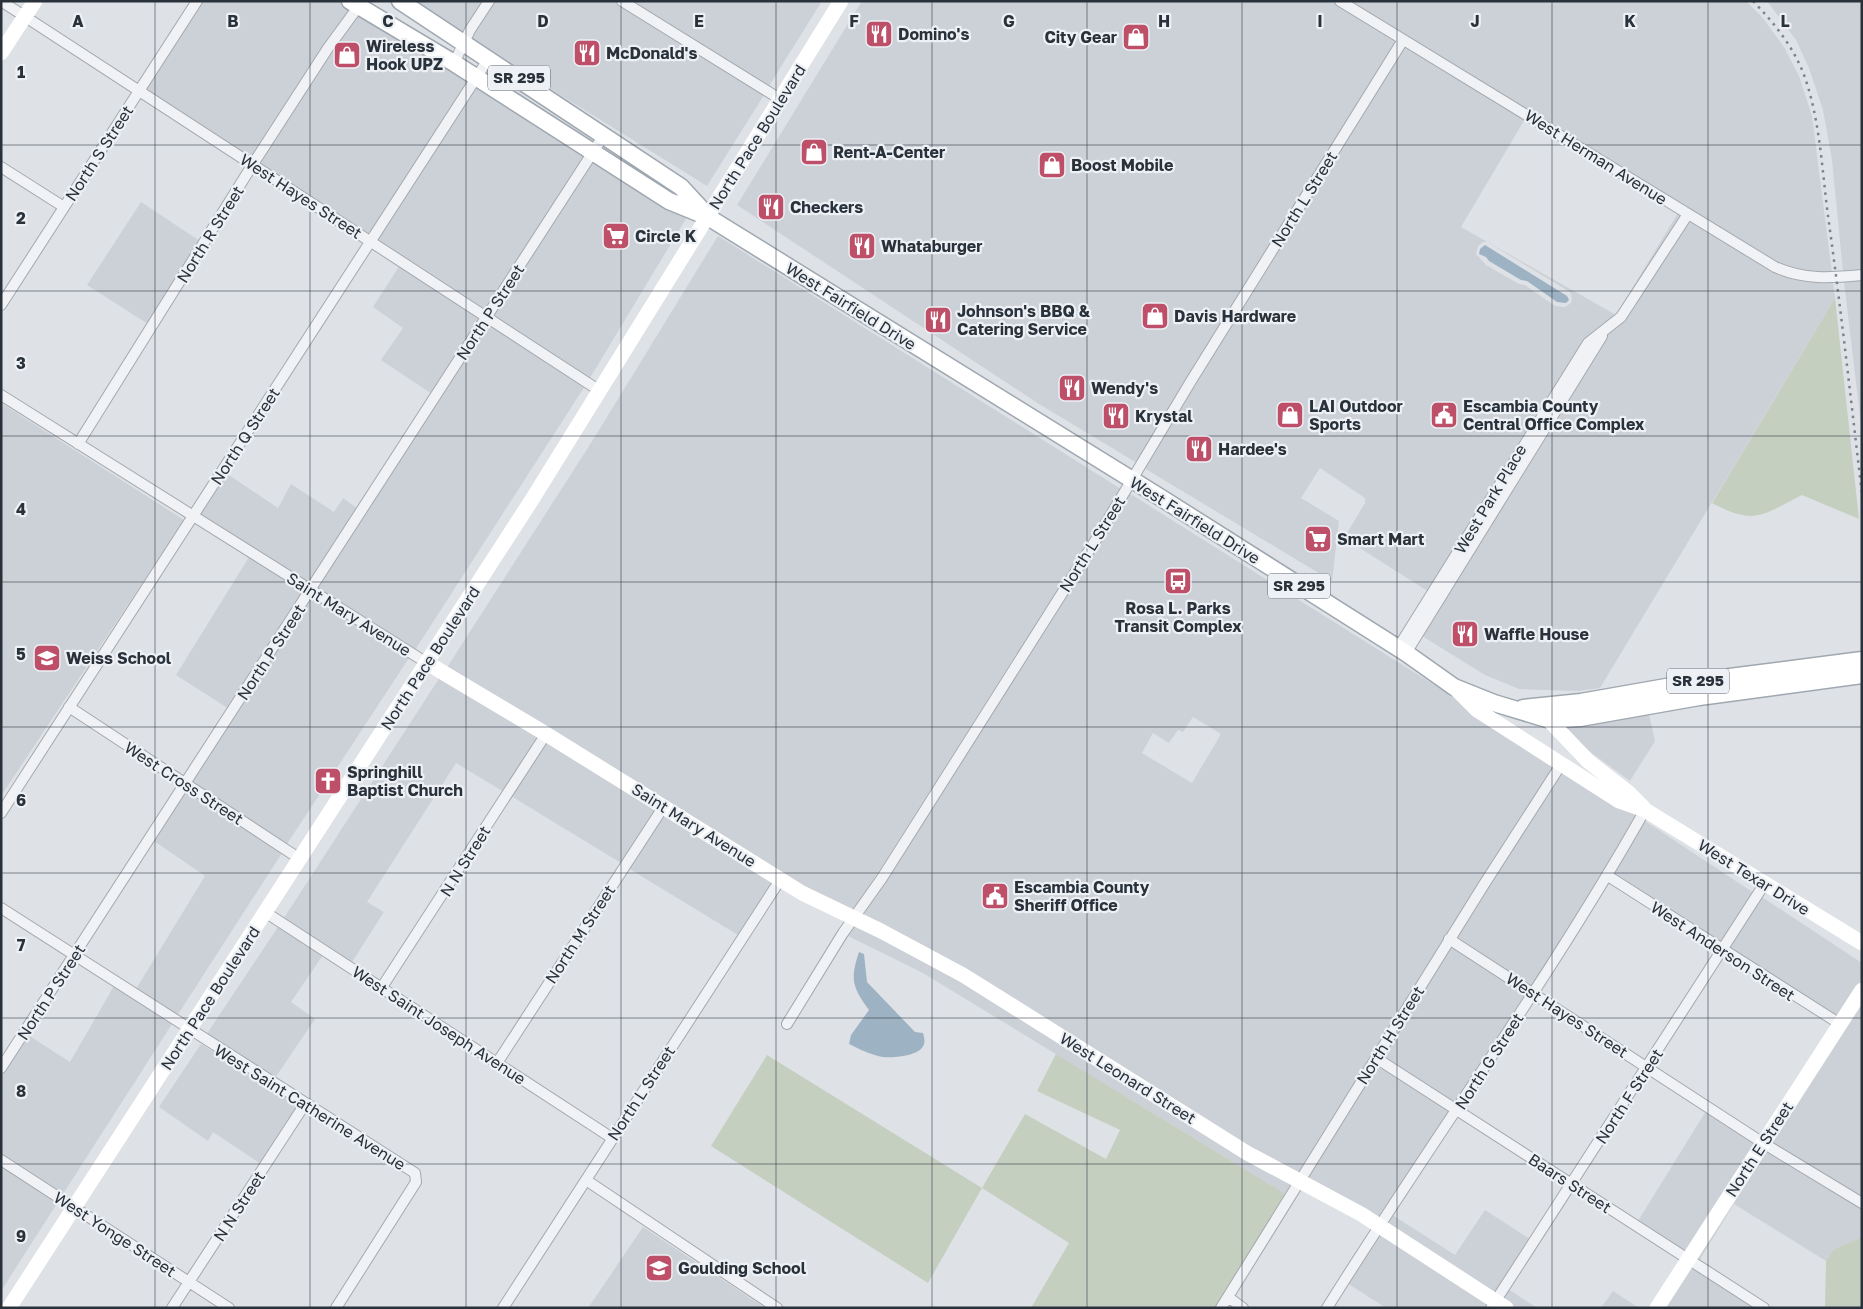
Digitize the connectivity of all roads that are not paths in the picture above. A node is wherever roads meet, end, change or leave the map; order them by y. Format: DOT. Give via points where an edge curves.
graph roads {
  1 [pos="1,1"];
  2 [pos="35,1"];
  3 [pos="197,1"];
  4 [pos="400,1"];
  5 [pos="489,1"];
  6 [pos="622,1"];
  7 [pos="841,1"];
  8 [pos="1340,1"];
  9 [pos="356,3"];
  10 [pos="25,17"];
  11 [pos="1403,40"];
  12 [pos="464,42"];
  13 [pos="1,53"];
  14 [pos="489,58"];
  15 [pos="454,63"];
  16 [pos="476,77"];
  17 [pos="139,91"];
  18 [pos="780,99"];
  19 [pos="604,135"];
  20 [pos="594,152"];
  21 [pos="253,164"];
  22 [pos="1,167"];
  23 [pos="64,207"];
  24 [pos="1688,214"];
  25 [pos="708,216"];
  26 [pos="371,241"];
  27 [pos="1862,275"];
  28 [pos="1,305"];
  29 [pos="487,316"];
  30 [pos="600,391"];
  31 [pos="1,396"];
  32 [pos="78,444"];
  33 [pos="1131,480"];
  34 [pos="193,516"];
  35 [pos="311,590"];
  36 [pos="1402,650"];
  37 [pos="1862,660"];
  38 [pos="427,663"];
  39 [pos="1862,675"];
  40 [pos="1454,687"];
  41 [pos="69,707"];
  42 [pos="1535,708"];
  43 [pos="1511,709"];
  44 [pos="1550,720"];
  45 [pos="546,734"];
  46 [pos="1562,763"];
  47 [pos="185,784"];
  48 [pos="664,806"];
  49 [pos="1645,810"];
  50 [pos="1,813"];
  51 [pos="300,859"];
  52 [pos="1608,876"];
  53 [pos="780,880"];
  54 [pos="1765,883"];
  55 [pos="1,908"];
  56 [pos="265,912"];
  57 [pos="854,918"];
  58 [pos="1449,939"];
  59 [pos="1862,943"];
  60 [pos="1723,951"];
  61 [pos="74,955"];
  62 [pos="382,987"];
  63 [pos="1862,990"];
  64 [pos="1533,992"];
  65 [pos="787,1024"];
  66 [pos="1840,1024"];
  67 [pos="189,1030"];
  68 [pos="1376,1058"];
  69 [pos="497,1062"];
  70 [pos="1,1068"];
  71 [pos="1648,1068"];
  72 [pos="306,1104"];
  73 [pos="1457,1110"];
  74 [pos="612,1138"];
  75 [pos="1763,1143"];
  76 [pos="1,1160"];
  77 [pos="586,1180"];
  78 [pos="1299,1182"];
  79 [pos="1571,1184"];
  80 [pos="1862,1203"];
  81 [pos="74,1207"];
  82 [pos="1378,1225"];
  83 [pos="1688,1260"];
  84 [pos="189,1282"];
  85 [pos="1228,1297"];
  86 [pos="1497,1305"];
  87 [pos="9,1308"];
  88 [pos="172,1308"];
  89 [pos="229,1308"];
  90 [pos="336,1308"];
  91 [pos="503,1308"];
  92 [pos="777,1308"];
  93 [pos="1221,1308"];
  94 [pos="1243,1308"];
  95 [pos="1327,1308"];
  96 [pos="1656,1308"];
  97 [pos="1764,1308"];
  1 -- 10 [label="street, West Hayes Street"];
  2 -- 10 [label="main road"];
  3 -- 17 [label="street, North S Street"];
  4 -- 12 [label="main road, West Fairfield Drive / SR 295"];
  5 -- 12 [label="street"];
  6 -- 18 [label="street"];
  7 -- 18 [label="main road, North Pace Boulevard"];
  8 -- 11 [label="street, West Herman Avenue"];
  9 -- 15 [label="main road, West Fairfield Drive / SR 295"];
  9 -- 21 [label="street, North R Street"];
  10 -- 13 [label="main road"];
  10 -- 17 [label="street, West Hayes Street"];
  11 -- 24 [label="street, West Herman Avenue"];
  11 -- 33 [label="street, North L Street"];
  12 -- 14 [label="main road, West Fairfield Drive / SR 295"];
  12 -- 15 [label="street"];
  14 -- 16 [label="street, North Q Street"];
  14 -- 19 [label="main road, West Fairfield Drive / SR 295"];
  15 -- 16 [label="main road, West Fairfield Drive / SR 295"];
  16 -- 20 [label="main road, West Fairfield Drive / SR 295"];
  16 -- 26 [label="street, North Q Street"];
  17 -- 21 [label="street, West Hayes Street"];
  17 -- 23 [label="street, North S Street"];
  18 -- 25 [label="main road, North Pace Boulevard"];
  19 -- 20 [label="street, North P Street"];
  19 -- 25 [label="main road, West Fairfield Drive / SR 295" via="681,186"];
  20 -- 25 [label="main road, West Fairfield Drive / SR 295" via="669,201"];
  20 -- 29 [label="street, North P Street"];
  21 -- 26 [label="street, West Hayes Street"];
  21 -- 32 [label="street, North R Street"];
  22 -- 23 [label="street"];
  23 -- 28 [label="street, North S Street"];
  24 -- 27 [label="street, West Herman Avenue" via="1786,272 1815,278"];
  24 -- 36 [label="street, West Park Place" via="1621,317 1588,343 1555,392"];
  25 -- 30 [label="main road, North Pace Boulevard"];
  25 -- 33 [label="main road, West Fairfield Drive / SR 295"];
  26 -- 29 [label="street, West Hayes Street"];
  26 -- 34 [label="street, North Q Street"];
  29 -- 30 [label="street, West Hayes Street"];
  29 -- 35 [label="street, North P Street"];
  30 -- 38 [label="main road, North Pace Boulevard"];
  31 -- 32 [label="street, Saint Mary Avenue"];
  32 -- 34 [label="street, Saint Mary Avenue"];
  33 -- 36 [label="main road, West Fairfield Drive / SR 295"];
  33 -- 57 [label="street, North L Street"];
  34 -- 35 [label="street, Saint Mary Avenue"];
  34 -- 41 [label="street, North Q Street"];
  35 -- 38 [label="street, Saint Mary Avenue"];
  35 -- 47 [label="street, North P Street"];
  36 -- 40 [label="main road, West Fairfield Drive / SR 295"];
  37 -- 42 [label="main road, West Fairfield Drive / SR 295" via="1706,680"];
  38 -- 45 [label="main road, Saint Mary Avenue"];
  38 -- 51 [label="main road, North Pace Boulevard"];
  39 -- 44 [label="main road, SR 295"];
  40 -- 43 [label="main road, West Fairfield Drive / SR 295"];
  40 -- 46 [label="main road, West Texar Drive" via="1477,710"];
  41 -- 47 [label="street, West Cross Street"];
  41 -- 50 [label="street, North Q Street"];
  42 -- 43 [label="main road, West Fairfield Drive / SR 295"];
  42 -- 44 [label="main road, West Texar Drive"];
  43 -- 44 [label="main road, SR 295"];
  44 -- 49 [label="main road, West Texar Drive" via="1588,761"];
  45 -- 48 [label="main road, Saint Mary Avenue"];
  45 -- 62 [label="street, N N Street"];
  46 -- 49 [label="main road, West Texar Drive" via="1619,800"];
  46 -- 58 [label="street, North H Street"];
  47 -- 51 [label="street, West Cross Street"];
  47 -- 61 [label="street, North P Street"];
  48 -- 53 [label="main road, Saint Mary Avenue"];
  48 -- 69 [label="street, North M Street"];
  49 -- 52 [label="street, North G Street"];
  49 -- 54 [label="main road, West Texar Drive"];
  51 -- 56 [label="main road, North Pace Boulevard"];
  52 -- 60 [label="street, West Anderson Street"];
  52 -- 64 [label="street, North G Street"];
  53 -- 57 [label="main road, Saint Mary Avenue"];
  53 -- 74 [label="street, North L Street"];
  54 -- 59 [label="main road, West Texar Drive"];
  54 -- 60 [label="street, North F Street"];
  55 -- 61 [label="street, West Saint Catherine Avenue"];
  56 -- 62 [label="street, West Saint Joseph Avenue"];
  56 -- 67 [label="main road, North Pace Boulevard"];
  57 -- 65 [label="street"];
  57 -- 78 [label="main road, West Leonard Street" via="963,975 1247,1154"];
  58 -- 64 [label="street, West Hayes Street"];
  58 -- 68 [label="street, North H Street"];
  60 -- 66 [label="street, West Anderson Street"];
  60 -- 71 [label="street, North F Street"];
  61 -- 67 [label="street, West Saint Catherine Avenue"];
  61 -- 70 [label="street, North P Street"];
  62 -- 69 [label="street, West Saint Joseph Avenue"];
  63 -- 66 [label="main road, North E Street"];
  64 -- 71 [label="street, West Hayes Street"];
  64 -- 73 [label="street, North G Street"];
  66 -- 75 [label="main road, North E Street"];
  67 -- 72 [label="street, West Saint Catherine Avenue"];
  67 -- 81 [label="main road, North Pace Boulevard"];
  68 -- 73 [label="street, Baars Street"];
  68 -- 78 [label="street, North H Street"];
  69 -- 74 [label="street, West Saint Joseph Avenue"];
  71 -- 75 [label="street, West Hayes Street"];
  71 -- 79 [label="street, North F Street"];
  72 -- 84 [label="street, N N Street"];
  72 -- 90 [label="street, West Saint Catherine Avenue" via="417,1176"];
  73 -- 79 [label="street, Baars Street"];
  73 -- 82 [label="street, North G Street"];
  74 -- 77 [label="street, North L Street"];
  75 -- 80 [label="street, West Hayes Street"];
  75 -- 83 [label="main road, North E Street"];
  76 -- 81 [label="street, West Yonge Street"];
  77 -- 91 [label="street, North L Street"];
  77 -- 92 [label="street"];
  78 -- 82 [label="main road, West Leonard Street"];
  78 -- 85 [label="street, North H Street"];
  79 -- 83 [label="street, Baars Street"];
  79 -- 86 [label="street, North F Street"];
  81 -- 84 [label="street, West Yonge Street"];
  81 -- 87 [label="main road, North Pace Boulevard"];
  82 -- 86 [label="main road, West Leonard Street"];
  82 -- 95 [label="street, North G Street"];
  83 -- 96 [label="main road, North E Street"];
  83 -- 97 [label="street, Baars Street"];
  84 -- 88 [label="street, N N Street"];
  84 -- 89 [label="street, West Yonge Street"];
  85 -- 93 [label="street, North H Street"];
  85 -- 94 [label="street"];
}
